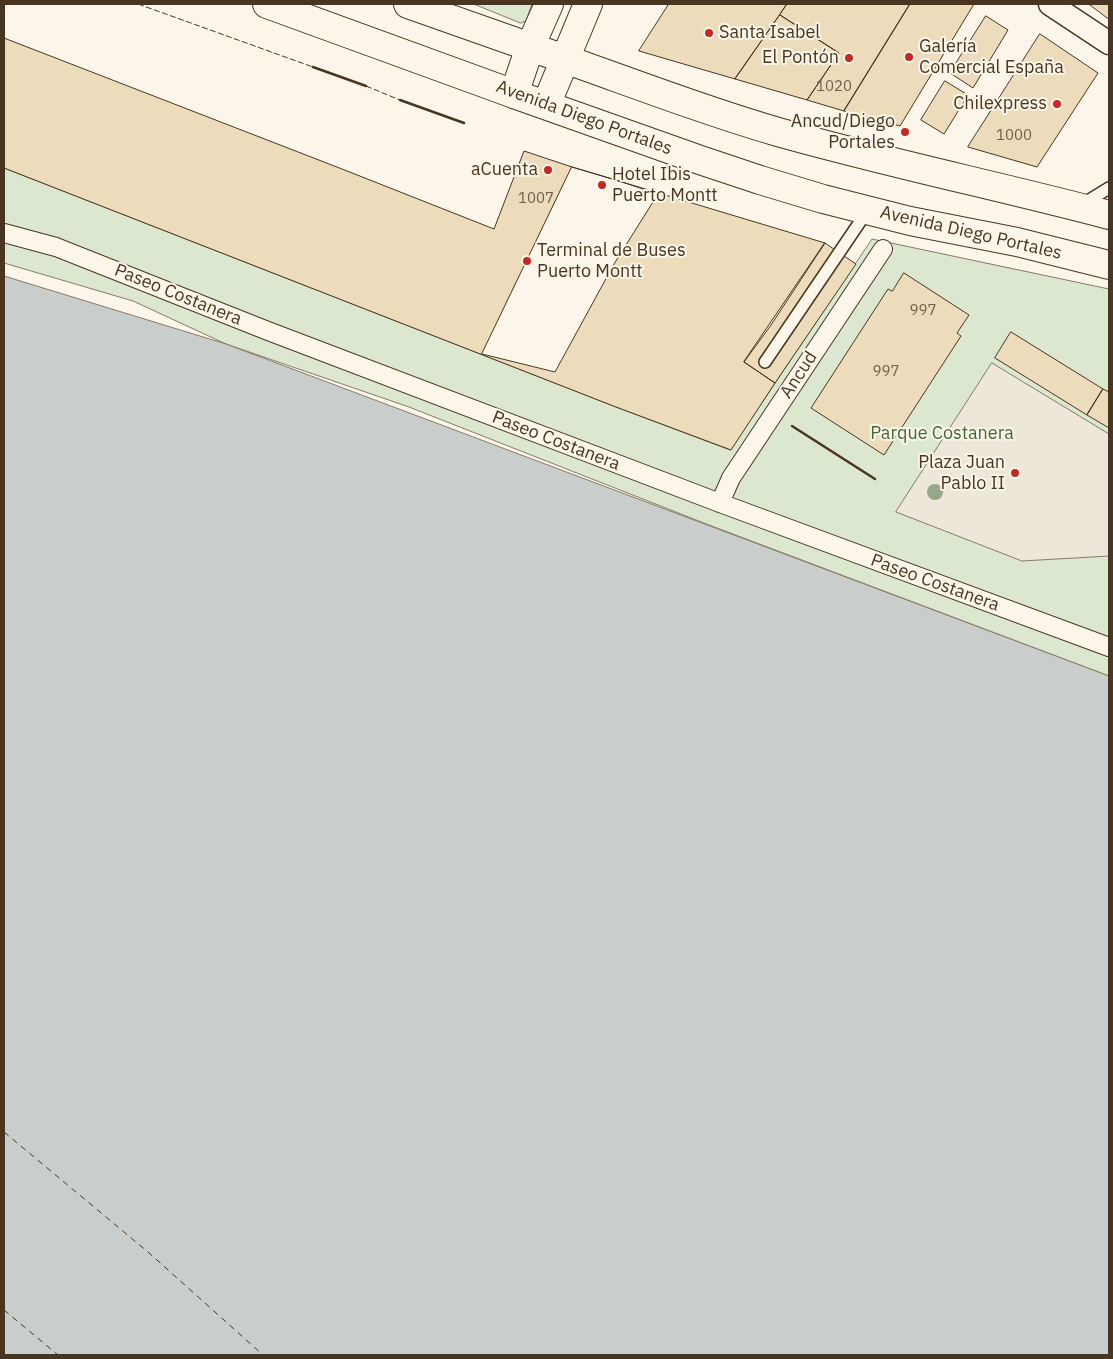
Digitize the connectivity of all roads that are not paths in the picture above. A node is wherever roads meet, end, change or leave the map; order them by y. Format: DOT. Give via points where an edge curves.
graph roads {
  1 [pos="267,4"];
  2 [pos="408,4"];
  3 [pos="549,4"];
  4 [pos="588,4"];
  5 [pos="1050,4"];
  6 [pos="1109,43"];
  7 [pos="530,47"];
  8 [pos="566,59"];
  9 [pos="514,94"];
  10 [pos="546,105"];
  11 [pos="1109,188"];
  12 [pos="1078,207"];
  13 [pos="868,210"];
  14 [pos="1109,215"];
  15 [pos="4,234"];
  16 [pos="883,249"];
  17 [pos="1109,265"];
  18 [pos="765,362"];
  19 [pos="720,503"];
  20 [pos="1109,647"];
  1 -- 9 [label="main road, Avenida Diego Portales"];
  2 -- 7 [label="main road"];
  3 -- 7 [label="main road"];
  4 -- 8 [label="main road"];
  5 -- 6 [label="street"];
  7 -- 8 [label="main road"];
  7 -- 9 [label="main road"];
  8 -- 10 [label="main road"];
  8 -- 12 [label="main road" via="776,132"];
  9 -- 10 [label="main road, Avenida Diego Portales"];
  10 -- 13 [label="main road, Avenida Diego Portales" via="760,180"];
  11 -- 12 [label="lane"];
  12 -- 14 [label="main road"];
  13 -- 17 [label="main road, Avenida Diego Portales"];
  13 -- 18 [label="lane"];
  15 -- 19 [label="street, Paseo Costanera" via="56,247"];
  16 -- 19 [label="street, Ancud" via="731,478"];
  19 -- 20 [label="street, Paseo Costanera"];
}
